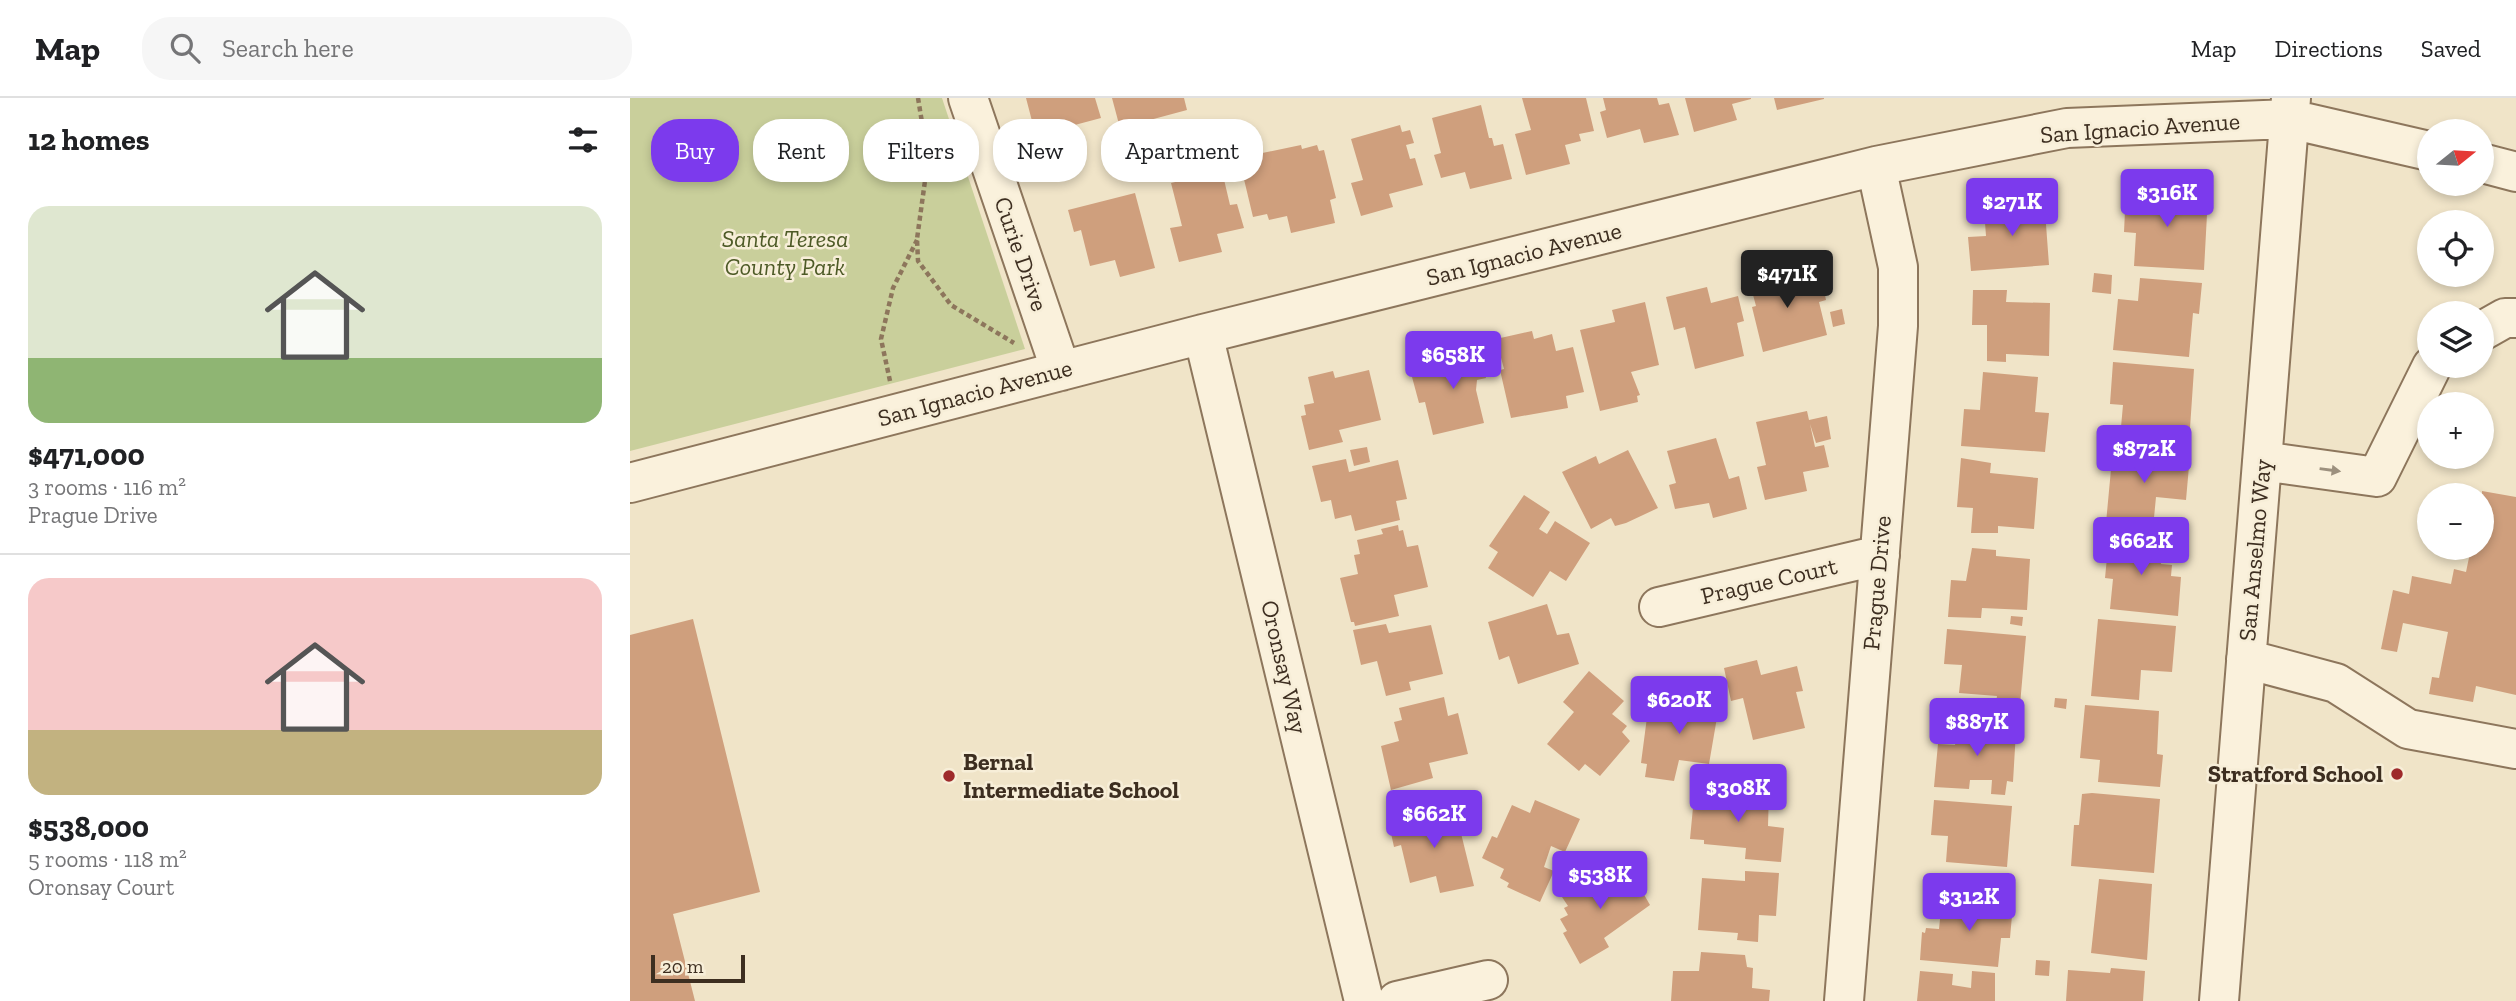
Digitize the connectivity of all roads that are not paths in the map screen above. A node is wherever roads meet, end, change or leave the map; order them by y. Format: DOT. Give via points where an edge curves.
graph roads {
  1 [pos="968,98"];
  2 [pos="2290,108"];
  3 [pos="2417,147"];
  4 [pos="1876,166"];
  5 [pos="2494,166"];
  6 [pos="2516,172"];
  7 [pos="2516,318"];
  8 [pos="2494,324"];
  9 [pos="1203,334"];
  10 [pos="1061,371"];
  11 [pos="2426,378"];
  12 [pos="2262,461"];
  13 [pos="630,483"];
  14 [pos="1880,555"];
  15 [pos="1659,607"];
  16 [pos="2246,659"];
  17 [pos="2516,749"];
  18 [pos="1488,980"];
  19 [pos="1364,1001"];
  20 [pos="1397,1001"];
  21 [pos="1844,1001"];
  22 [pos="2219,1001"];
  1 -- 10 [label="street, Curie Drive"];
  2 -- 3 [label="street, San Ignacio Avenue"];
  2 -- 4 [label="street, San Ignacio Avenue" via="2067,128"];
  2 -- 12 [label="street, San Anselmo Way"];
  4 -- 9 [label="street, San Ignacio Avenue"];
  4 -- 14 [label="street, Prague Drive" via="1898,267 1898,326"];
  5 -- 6 [label="street"];
  7 -- 8 [label="street"];
  9 -- 10 [label="street, San Ignacio Avenue"];
  9 -- 19 [label="street, Oronsay Way"];
  10 -- 13 [label="street, San Ignacio Avenue"];
  12 -- 11 [label="street, one-way" via="2377,477"];
  12 -- 16 [label="street, San Anselmo Way"];
  14 -- 15 [label="street, Prague Court"];
  14 -- 21 [label="street, Prague Drive"];
  16 -- 17 [label="street" via="2336,684 2408,729"];
  16 -- 22 [label="street, San Anselmo Way"];
  18 -- 20 [label="street"];
}
